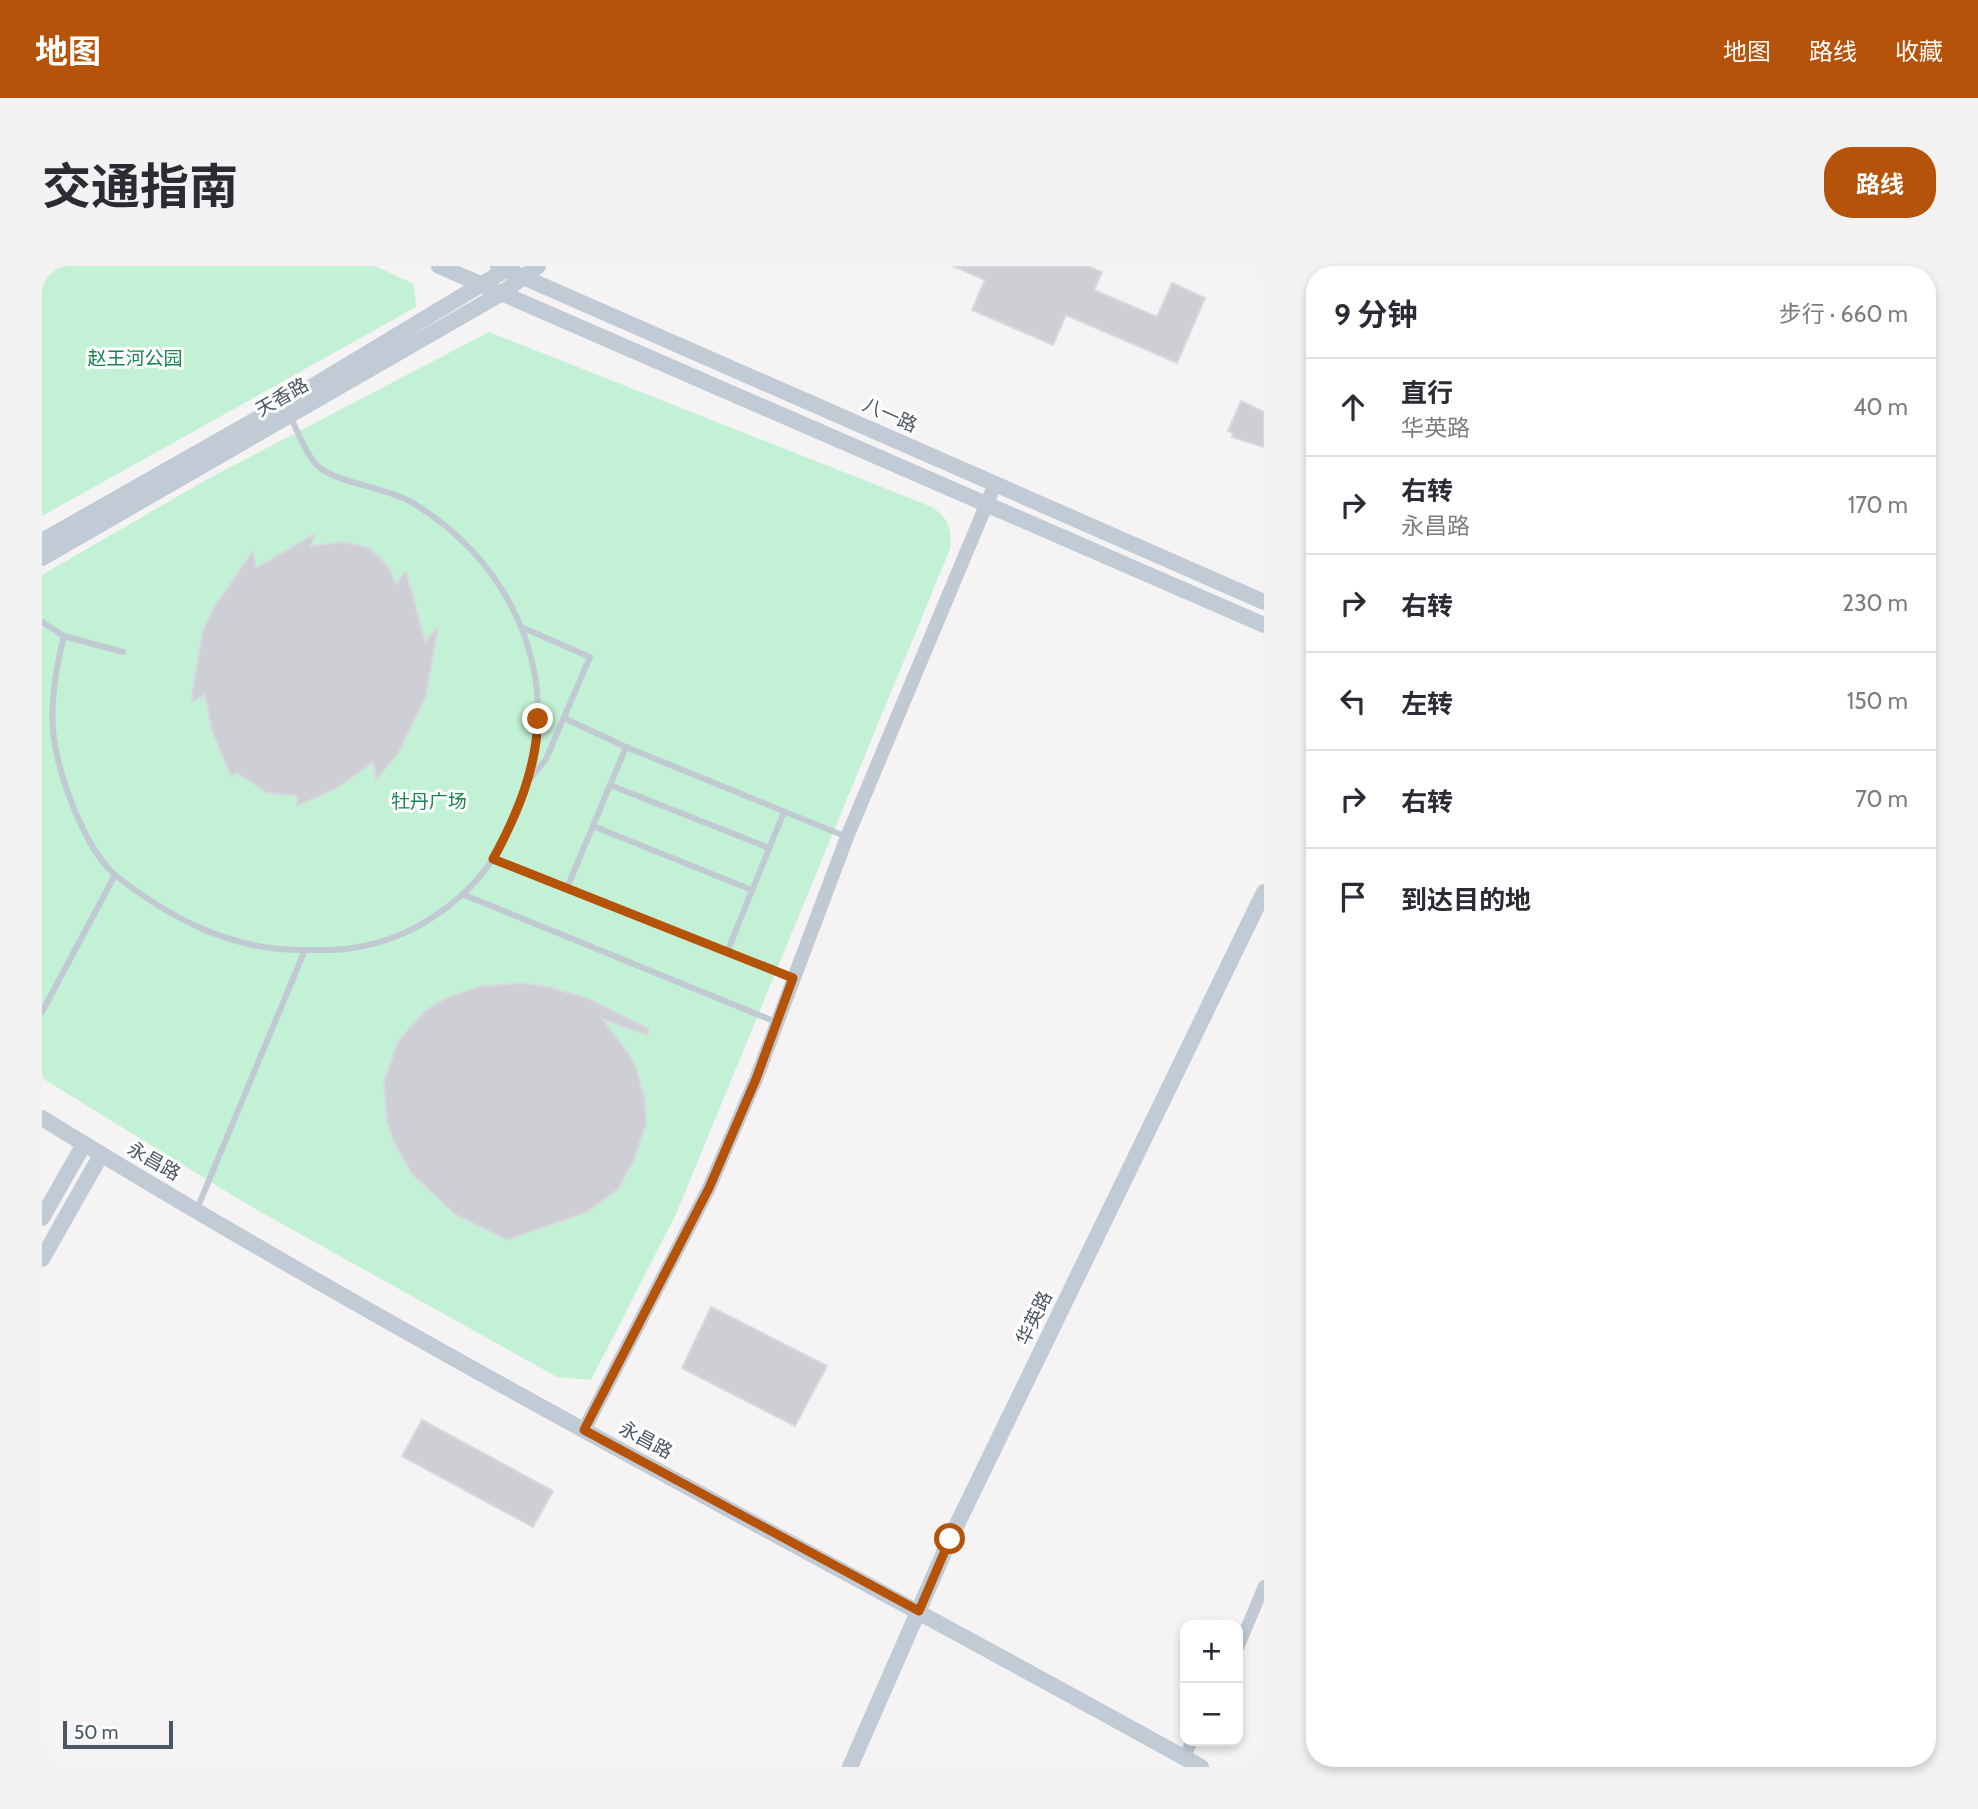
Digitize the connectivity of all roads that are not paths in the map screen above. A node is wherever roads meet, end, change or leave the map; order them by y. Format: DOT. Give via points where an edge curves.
graph roads {
  1 [pos="439,266"];
  2 [pos="538,266"];
  3 [pos="510,270"];
  4 [pos="502,293"];
  5 [pos="287,411"];
  6 [pos="995,484"];
  7 [pos="42,541"];
  8 [pos="42,558"];
  9 [pos="1264,602"];
  10 [pos="42,622"];
  11 [pos="1264,625"];
  12 [pos="521,627"];
  13 [pos="64,636"];
  14 [pos="123,652"];
  15 [pos="564,718"];
  16 [pos="626,747"];
  17 [pos="528,781"];
  18 [pos="610,785"];
  19 [pos="784,812"];
  20 [pos="593,826"];
  21 [pos="847,837"];
  22 [pos="769,848"];
  23 [pos="493,859"];
  24 [pos="115,875"];
  25 [pos="567,888"];
  26 [pos="752,890"];
  27 [pos="1264,892"];
  28 [pos="461,894"];
  29 [pos="305,950"];
  30 [pos="727,951"];
  31 [pos="793,978"];
  32 [pos="42,1012"];
  33 [pos="776,1022"];
  34 [pos="42,1118"];
  35 [pos="84,1144"];
  36 [pos="101,1155"];
  37 [pos="196,1210"];
  38 [pos="42,1218"];
  39 [pos="42,1259"];
  40 [pos="584,1430"];
  41 [pos="1264,1586"];
  42 [pos="919,1611"];
  43 [pos="1243,1636"];
  44 [pos="1190,1746"];
  45 [pos="1184,1758"];
  46 [pos="850,1767"];
  47 [pos="1201,1767"];
  1 -- 4 [label="main road"];
  2 -- 3 [label="main road, 天香路"];
  3 -- 4 [label="main road, 天香路"];
  3 -- 5 [label="main road, 天香路"];
  3 -- 6 [label="main road, 八一路"];
  4 -- 5 [label="main road, 天香路"];
  4 -- 11 [label="main road"];
  5 -- 7 [label="main road, 天香路"];
  5 -- 8 [label="main road, 天香路"];
  5 -- 12 [label="lane" via="319,467 410,501 479,555"];
  6 -- 9 [label="main road, 八一路"];
  6 -- 21 [label="street"];
  10 -- 13 [label="lane"];
  12 -- 15 [label="lane" via="590,657"];
  12 -- 17 [label="lane" via="534,662 538,719"];
  13 -- 14 [label="lane"];
  13 -- 24 [label="lane" via="52,692 59,774 86,836"];
  15 -- 16 [label="lane"];
  15 -- 17 [label="lane" via="545,759"];
  16 -- 18 [label="lane"];
  16 -- 19 [label="lane"];
  17 -- 23 [label="lane"];
  18 -- 20 [label="lane"];
  18 -- 22 [label="lane"];
  19 -- 21 [label="lane"];
  19 -- 22 [label="lane"];
  20 -- 25 [label="lane"];
  20 -- 26 [label="lane"];
  21 -- 31 [label="street"];
  22 -- 26 [label="lane"];
  23 -- 25 [label="lane"];
  23 -- 28 [label="lane" via="477,882"];
  24 -- 29 [label="lane" via="163,910 223,939"];
  24 -- 32 [label="lane"];
  25 -- 30 [label="lane"];
  26 -- 30 [label="lane"];
  27 -- 42 [label="main road, 华英路"];
  28 -- 29 [label="lane" via="416,927 386,941 351,949"];
  28 -- 33 [label="lane"];
  29 -- 37 [label="lane"];
  30 -- 31 [label="lane"];
  31 -- 33 [label="street"];
  33 -- 40 [label="street" via="709,1188"];
  34 -- 35 [label="main road, 永昌路"];
  35 -- 36 [label="main road, 永昌路"];
  35 -- 38 [label="main road"];
  36 -- 37 [label="main road, 永昌路"];
  36 -- 39 [label="main road"];
  37 -- 40 [label="main road, 永昌路"];
  40 -- 42 [label="main road, 永昌路"];
  41 -- 43 [label="street"];
  42 -- 45 [label="main road, 永昌路"];
  42 -- 46 [label="main road, 华英路"];
  44 -- 45 [label="street"];
  45 -- 47 [label="main road, 永昌路"];
}
